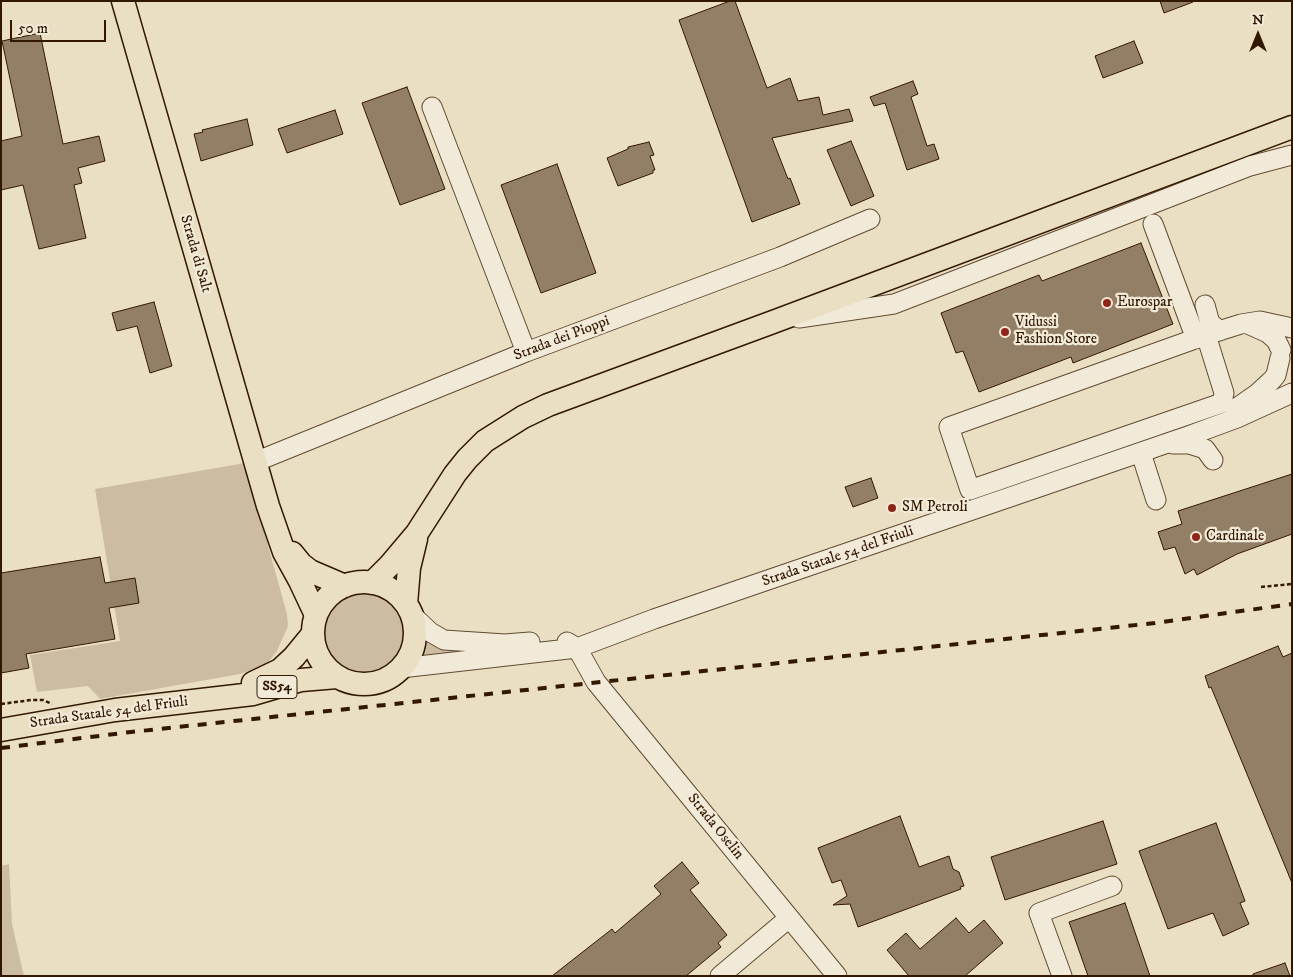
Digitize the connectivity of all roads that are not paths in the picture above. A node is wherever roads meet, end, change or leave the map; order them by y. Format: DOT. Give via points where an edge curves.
graph roads {
  1 [pos="122,1"];
  2 [pos="432,108"];
  3 [pos="1292,127"];
  4 [pos="1292,154"];
  5 [pos="870,219"];
  6 [pos="1153,224"];
  7 [pos="1205,305"];
  8 [pos="773,322"];
  9 [pos="1241,324"];
  10 [pos="1292,330"];
  11 [pos="1207,335"];
  12 [pos="526,352"];
  13 [pos="1281,354"];
  14 [pos="1292,384"];
  15 [pos="1292,393"];
  16 [pos="1237,418"];
  17 [pos="1191,436"];
  18 [pos="1167,444"];
  19 [pos="1141,453"];
  20 [pos="254,462"];
  21 [pos="1156,500"];
  22 [pos="268,506"];
  23 [pos="418,533"];
  24 [pos="372,583"];
  25 [pos="345,586"];
  26 [pos="409,609"];
  27 [pos="654,619"];
  28 [pos="314,625"];
  29 [pos="543,640"];
  30 [pos="577,648"];
  31 [pos="434,665"];
  32 [pos="401,668"];
  33 [pos="337,677"];
  34 [pos="593,678"];
  35 [pos="218,698"];
  36 [pos="1,730"];
  37 [pos="1112,886"];
  38 [pos="789,918"];
  39 [pos="720,976"];
  40 [pos="837,976"];
  41 [pos="1062,976"];
  1 -- 20 [label="main road, Strada di Salt"];
  2 -- 12 [label="street"];
  3 -- 8 [label="main road"];
  4 -- 8 [label="street" via="1250,166 894,304"];
  5 -- 12 [label="street, Strada dei Pioppi" via="780,257"];
  6 -- 11 [label="street"];
  7 -- 11 [label="street" via="1210,323"];
  8 -- 23 [label="main road" via="523,417 485,441 454,474"];
  9 -- 10 [label="street" via="1267,322"];
  9 -- 11 [label="street"];
  9 -- 13 [label="street" via="1268,333 1276,340"];
  10 -- 13 [label="street, Strada Statale 54 del Friuli / SS54"];
  11 -- 11 [label="street" via="949,427 970,490 1222,402 1224,393"];
  12 -- 20 [label="street, Strada dei Pioppi"];
  13 -- 14 [label="street" via="1284,373"];
  13 -- 17 [label="street, Strada Statale 54 del Friuli / SS54" via="1276,375 1267,385"];
  15 -- 16 [label="street, Strada Statale 54 del Friuli / SS54"];
  16 -- 17 [label="street, Strada Statale 54 del Friuli / SS54"];
  16 -- 18 [label="street" via="1219,432 1213,460 1205,449 1198,446"];
  17 -- 18 [label="street, Strada Statale 54 del Friuli / SS54"];
  18 -- 19 [label="street, Strada Statale 54 del Friuli / SS54"];
  19 -- 21 [label="street"];
  19 -- 27 [label="street, Strada Statale 54 del Friuli / SS54"];
  20 -- 22 [label="main road, Strada di Salt"];
  22 -- 25 [label="main road" via="301,564"];
  22 -- 28 [label="main road" via="284,552 300,581"];
  23 -- 24 [label="main road"];
  23 -- 26 [label="main road" via="409,568"];
  24 -- 25 [label="main road, Strada Statale 54 del Friuli / SS54"];
  24 -- 26 [label="main road, Strada Statale 54 del Friuli / SS54" via="388,588"];
  25 -- 28 [label="main road, Strada Statale 54 del Friuli / SS54" via="326,599"];
  26 -- 29 [label="street, Strada Statale 54 del Friuli / SS54" via="430,632 444,640 505,644"];
  26 -- 32 [label="main road, Strada Statale 54 del Friuli / SS54" via="415,630 414,645"];
  27 -- 29 [label="street, Strada Statale 54 del Friuli / SS54"];
  27 -- 30 [label="street, Strada Statale 54 del Friuli / SS54"];
  27 -- 34 [label="street, Strada Statale 54 del Friuli" via="603,644 596,656"];
  28 -- 33 [label="main road, Strada Statale 54 del Friuli / SS54" via="313,644 318,657"];
  28 -- 35 [label="main road, Strada Statale 54 del Friuli / SS54" via="294,657 280,670"];
  29 -- 30 [label="street" via="566,642"];
  30 -- 31 [label="street, Strada Statale 54 del Friuli / SS54"];
  30 -- 34 [label="street"];
  31 -- 32 [label="street, Strada Statale 54 del Friuli / SS54"];
  31 -- 34 [label="street, Strada Statale 54 del Friuli / SS54" via="468,672 558,660 579,666"];
  32 -- 33 [label="main road, Strada Statale 54 del Friuli / SS54" via="373,684 358,684"];
  33 -- 35 [label="main road, Strada Statale 54 del Friuli / SS54" via="301,680 253,694"];
  34 -- 38 [label="street, Strada Oselin"];
  35 -- 36 [label="main road, Strada Statale 54 del Friuli / SS54" via="115,710"];
  37 -- 41 [label="street" via="1038,913"];
  38 -- 39 [label="street"];
  38 -- 40 [label="street, Strada Oselin"];
}
